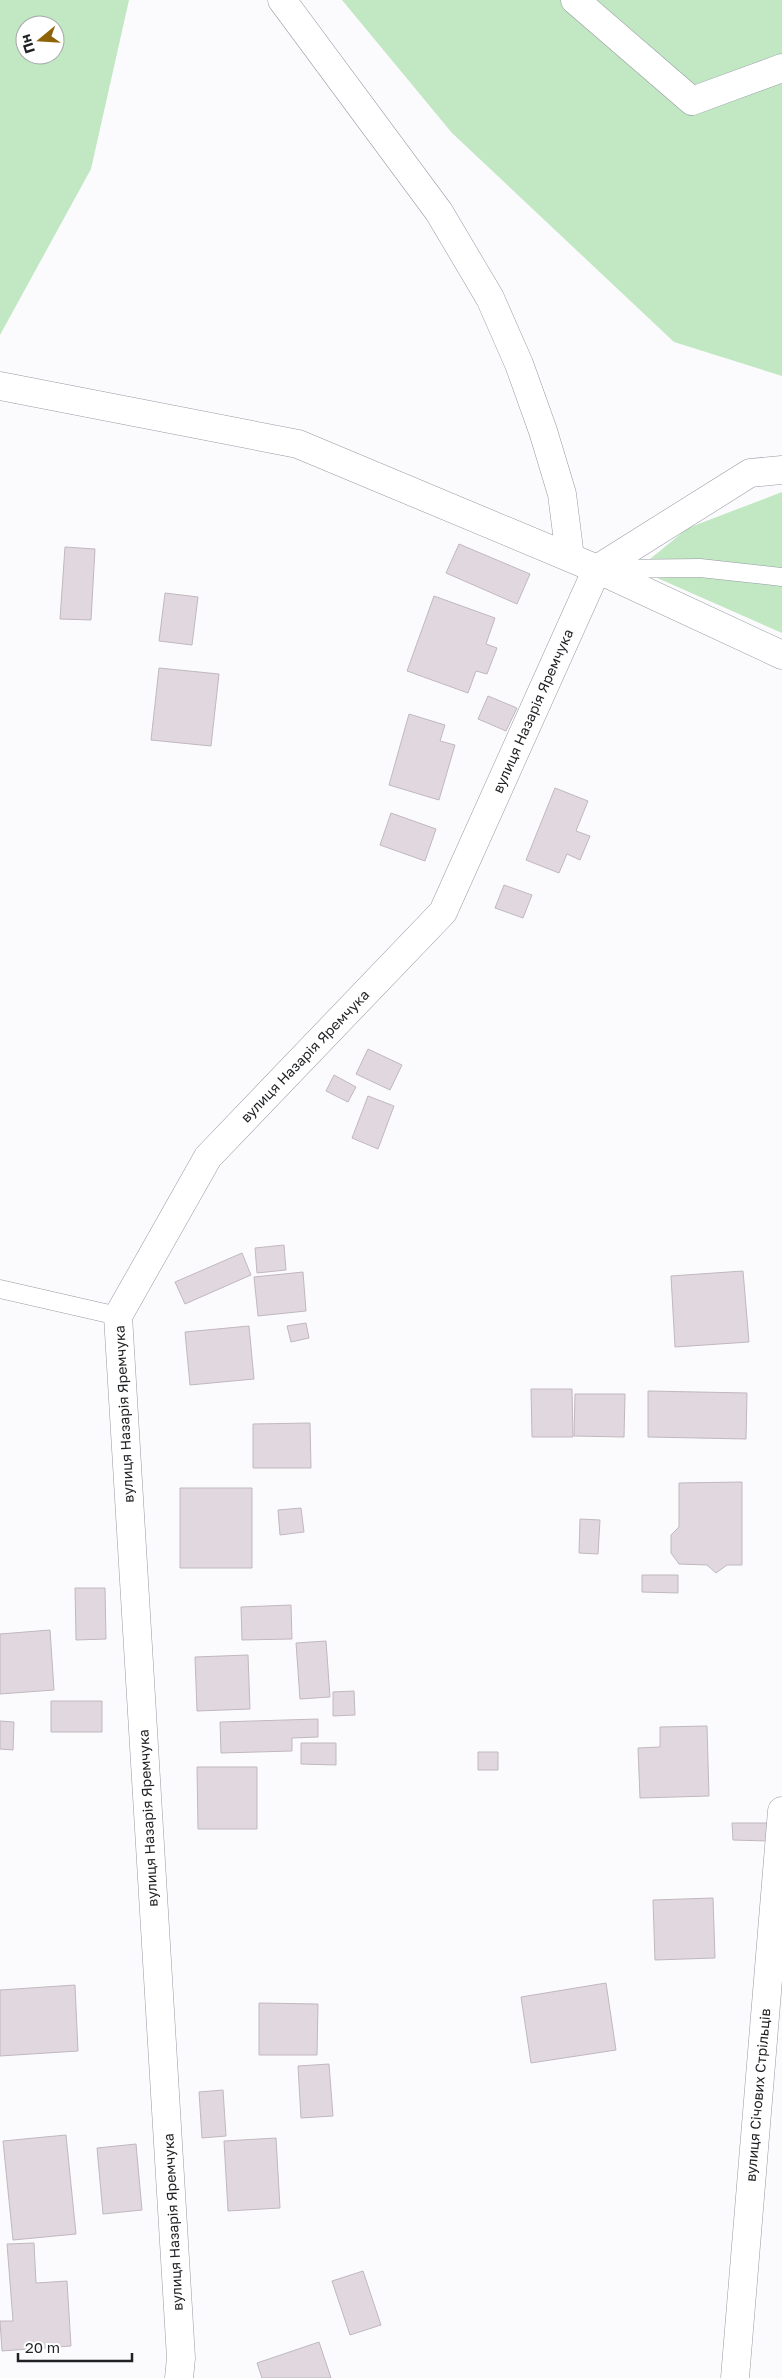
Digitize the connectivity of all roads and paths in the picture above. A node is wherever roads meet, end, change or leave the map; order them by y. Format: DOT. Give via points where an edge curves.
graph roads {
  1 [pos="282,0"];
  2 [pos="575,0"];
  3 [pos="782,68"];
  4 [pos="0,386"];
  5 [pos="782,470"];
  6 [pos="570,557"];
  7 [pos="597,569"];
  8 [pos="782,578"];
  9 [pos="782,655"];
  10 [pos="0,1289"];
  11 [pos="118,1316"];
  12 [pos="782,1811"];
  13 [pos="178,2378"];
  14 [pos="734,2378"];
  1 -- 6 [label="street" via="438,212 490,298 519,364 546,440 562,494"];
  2 -- 3 [label="street" via="692,102"];
  4 -- 6 [label="street" via="298,444"];
  5 -- 7 [label="street" via="750,473"];
  6 -- 7 [label="street"];
  7 -- 8 [label="lane" via="700,568"];
  7 -- 9 [label="street"];
  7 -- 11 [label="street, вулиця Назарія Яремчука" via="443,912 208,1156"];
  10 -- 11 [label="lane"];
  11 -- 13 [label="street, вулиця Назарія Яремчука" via="181,2358"];
  12 -- 14 [label="street, вулиця Січових Стрільців"];
}
